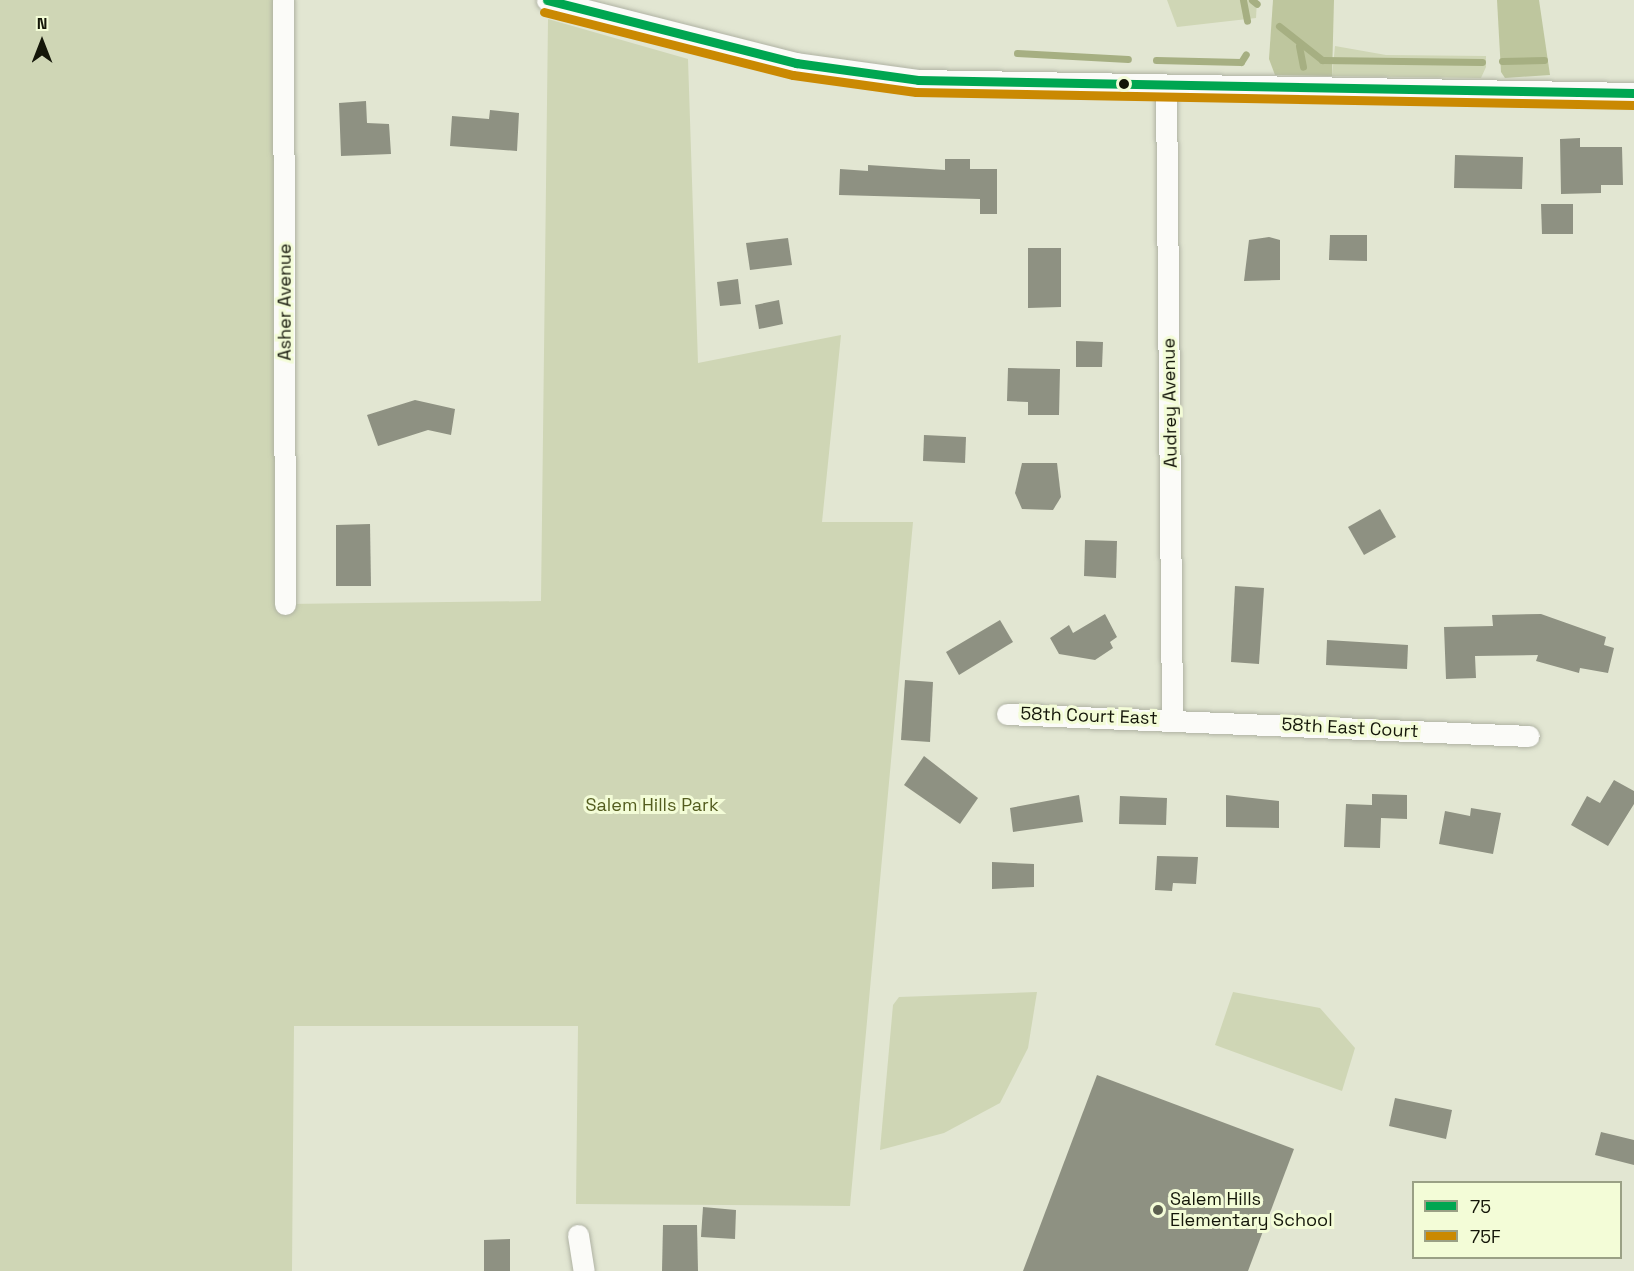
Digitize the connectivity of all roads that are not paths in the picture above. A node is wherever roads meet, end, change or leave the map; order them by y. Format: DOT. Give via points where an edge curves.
graph roads {
  1 [pos="284,0"];
  2 [pos="547,0"];
  3 [pos="1166,88"];
  4 [pos="1634,93"];
  5 [pos="285,604"];
  6 [pos="1007,714"];
  7 [pos="1172,718"];
  8 [pos="1529,736"];
  9 [pos="578,1235"];
  10 [pos="584,1271"];
  1 -- 5 [label="street, Asher Avenue"];
  2 -- 3 [label="street" via="848,73 953,82"];
  3 -- 4 [label="street"];
  3 -- 7 [label="street, Audrey Avenue"];
  6 -- 7 [label="street, 58th Court East"];
  7 -- 8 [label="street, 58th East Court"];
  9 -- 10 [label="street"];
}
